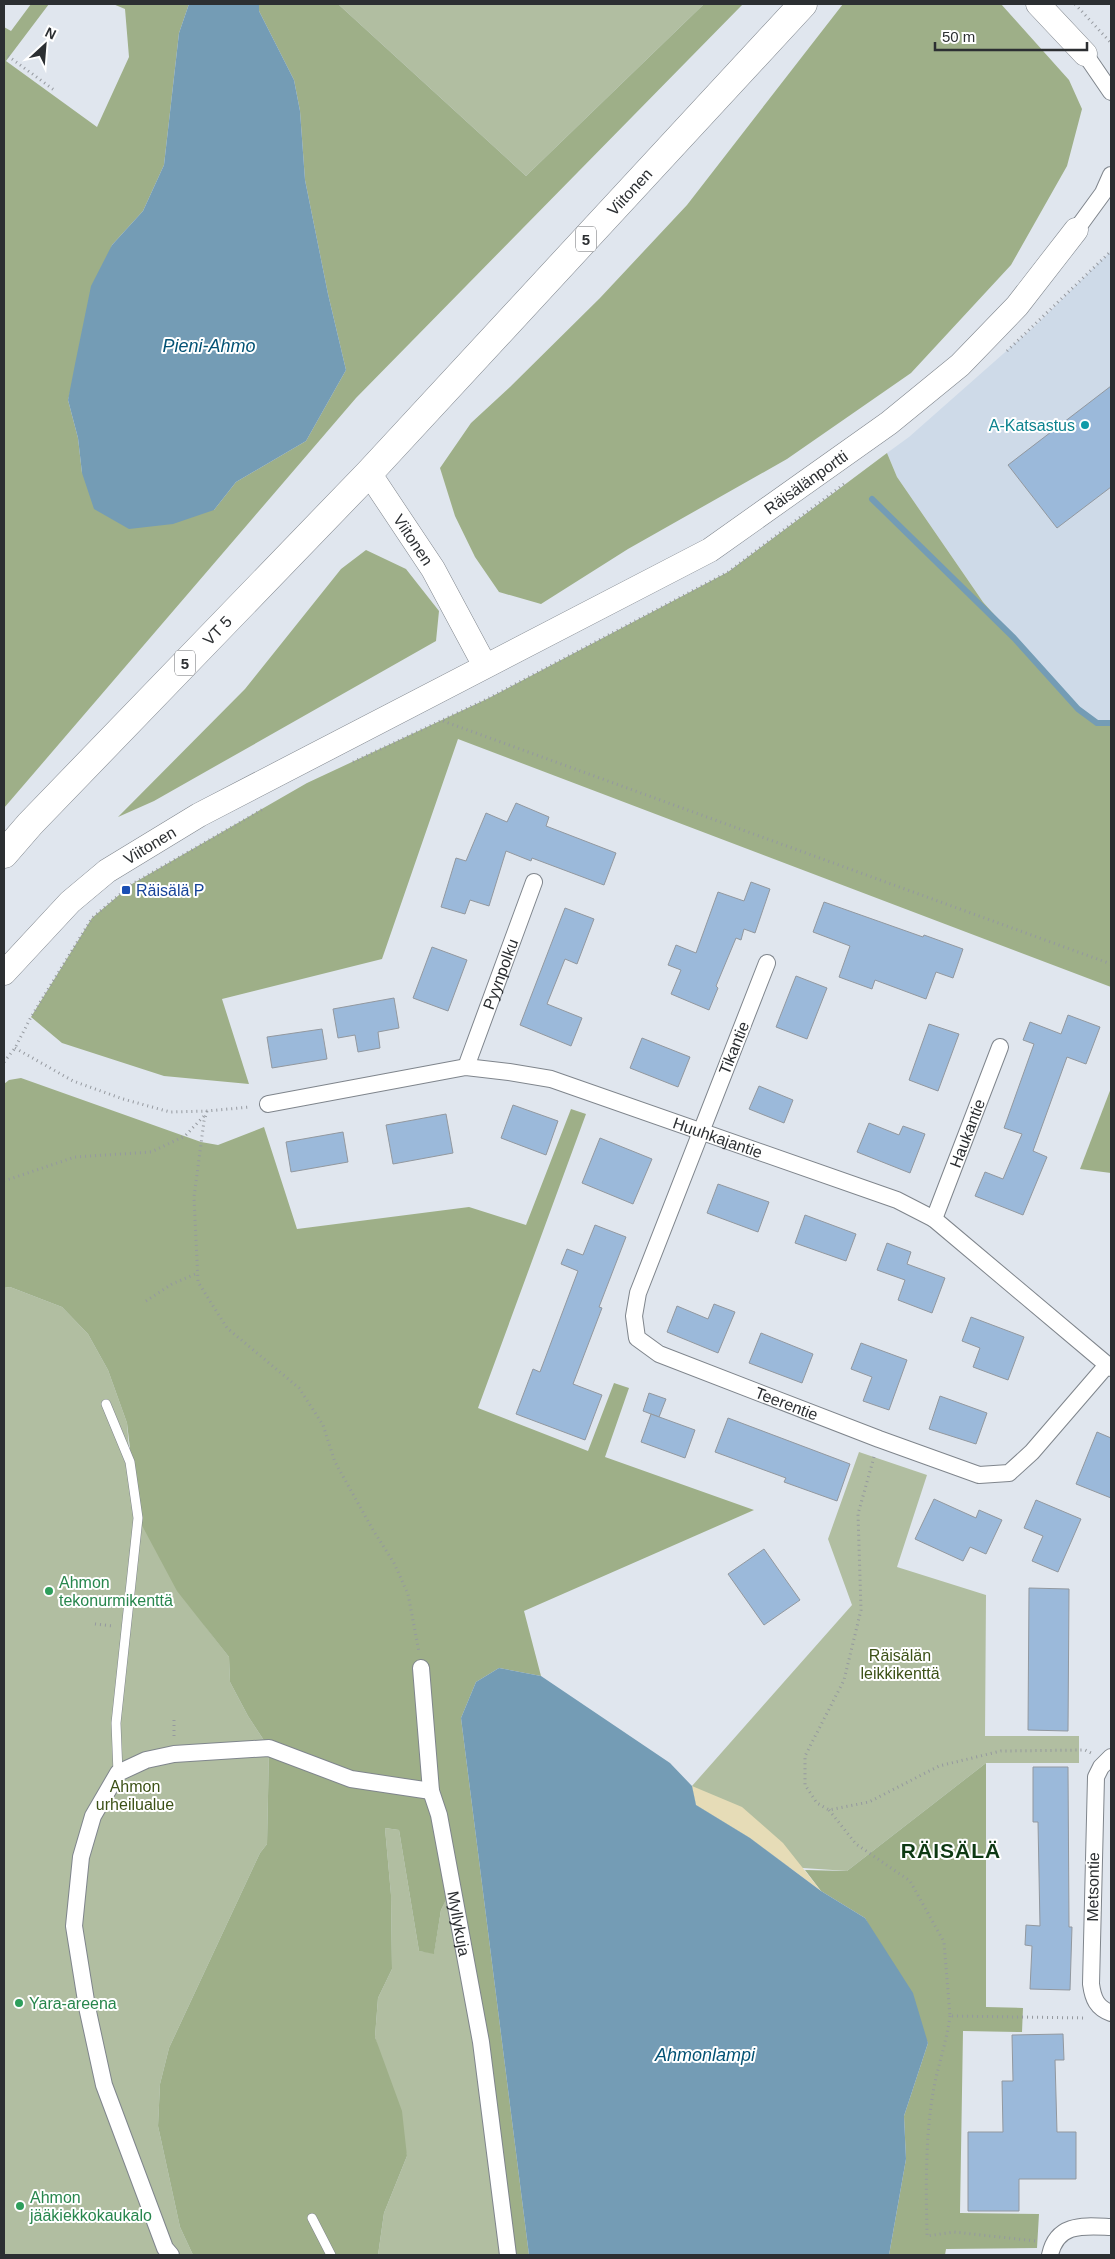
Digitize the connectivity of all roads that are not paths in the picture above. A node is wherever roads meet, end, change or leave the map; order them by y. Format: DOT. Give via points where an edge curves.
graph roads {
  1 [pos="803,4"];
  2 [pos="1038,4"];
  3 [pos="1085,54"];
  4 [pos="1111,80"];
  5 [pos="1111,92"];
  6 [pos="1111,175"];
  7 [pos="1111,201"];
  8 [pos="1076,230"];
  9 [pos="369,473"];
  10 [pos="484,666"];
  11 [pos="4,854"];
  12 [pos="534,882"];
  13 [pos="767,963"];
  14 [pos="4,973"];
  15 [pos="1000,1047"];
  16 [pos="466,1066"];
  17 [pos="268,1104"];
  18 [pos="700,1132"];
  19 [pos="934,1219"];
  20 [pos="1109,1366"];
  21 [pos="106,1404"];
  22 [pos="421,1668"];
  23 [pos="1110,1758"];
  24 [pos="118,1773"];
  25 [pos="431,1791"];
  26 [pos="1108,2012"];
  27 [pos="312,2218"];
  28 [pos="1111,2227"];
  29 [pos="1052,2249"];
  30 [pos="171,2255"];
  31 [pos="331,2255"];
  32 [pos="508,2255"];
  1 -- 9 [label="highway, Viitonen / 5"];
  2 -- 3 [label="street"];
  3 -- 4 [label="street"];
  3 -- 5 [label="street"];
  6 -- 8 [label="street" via="1103,193"];
  7 -- 8 [label="street"];
  8 -- 10 [label="street, Räisälänportti" via="1017,306 966,359 889,423 710,550"];
  9 -- 10 [label="street, Viitonen" via="433,569"];
  9 -- 11 [label="highway, VT 5 / 5"];
  10 -- 14 [label="street, Viitonen" via="199,815 107,871 70,902"];
  12 -- 16 [label="street, Pyynpolku"];
  13 -- 18 [label="street, Tikantie"];
  15 -- 19 [label="street, Haukantie"];
  16 -- 17 [label="street, Huuhkajantie"];
  16 -- 18 [label="street, Huuhkajantie" via="551,1079"];
  18 -- 19 [label="street, Huuhkajantie" via="897,1200"];
  18 -- 20 [label="street, Teerentie" via="638,1293 634,1316 637,1338 659,1354 980,1475 1009,1473"];
  19 -- 20 [label="street, Huuhkajantie"];
  21 -- 24 [label="lane" via="130,1462 138,1518 116,1723"];
  22 -- 25 [label="street, Myllykuja"];
  23 -- 26 [label="street, Metsontie" via="1098,1771 1096,1782 1091,1984 1097,2003"];
  24 -- 25 [label="street" via="146,1760 174,1754 268,1748 351,1779"];
  24 -- 30 [label="street" via="93,1816 81,1857 74,1926 104,2085 165,2248"];
  25 -- 32 [label="street, Myllykuja" via="439,1815 481,2042"];
  27 -- 31 [label="lane"];
  28 -- 29 [label="street" via="1076,2226 1069,2229"];
}
